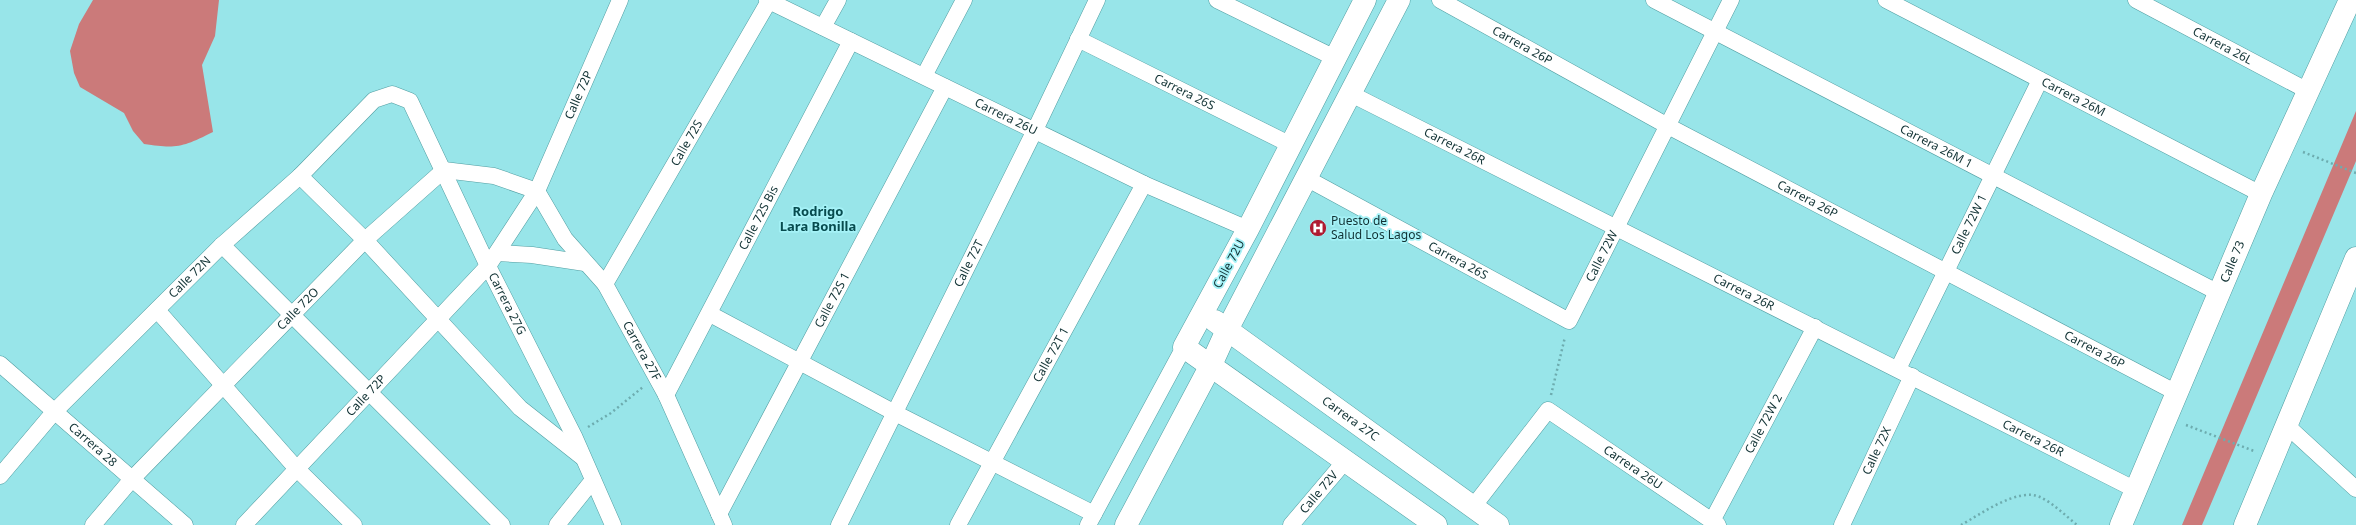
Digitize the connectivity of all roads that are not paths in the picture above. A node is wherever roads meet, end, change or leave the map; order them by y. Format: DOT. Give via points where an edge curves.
graph roads {
  1 [pos="620,0"];
  2 [pos="838,0"];
  3 [pos="964,0"];
  4 [pos="1097,0"];
  5 [pos="1217,0"];
  6 [pos="1365,0"];
  7 [pos="1399,0"];
  8 [pos="1440,0"];
  9 [pos="1654,0"];
  10 [pos="1731,0"];
  11 [pos="1886,0"];
  12 [pos="2136,0"];
  13 [pos="2350,0"];
  14 [pos="768,1"];
  15 [pos="823,27"];
  16 [pos="1713,32"];
  17 [pos="1078,39"];
  18 [pos="851,41"];
  19 [pos="1335,58"];
  20 [pos="924,76"];
  21 [pos="2040,80"];
  22 [pos="945,87"];
  23 [pos="2310,92"];
  24 [pos="392,94"];
  25 [pos="1351,94"];
  26 [pos="1666,125"];
  27 [pos="1036,130"];
  28 [pos="1291,145"];
  29 [pos="444,170"];
  30 [pos="300,176"];
  31 [pos="1991,176"];
  32 [pos="1306,178"];
  33 [pos="1144,184"];
  34 [pos="537,191"];
  35 [pos="2261,194"];
  36 [pos="1615,227"];
  37 [pos="1248,229"];
  38 [pos="365,240"];
  39 [pos="222,245"];
  40 [pos="2356,258"];
  41 [pos="492,259"];
  42 [pos="585,263"];
  43 [pos="1945,272"];
  44 [pos="605,284"];
  45 [pos="2219,293"];
  46 [pos="157,310"];
  47 [pos="1203,313"];
  48 [pos="710,314"];
  49 [pos="292,316"];
  50 [pos="437,320"];
  51 [pos="1568,321"];
  52 [pos="1815,327"];
  53 [pos="1227,330"];
  54 [pos="1184,347"];
  55 [pos="801,362"];
  56 [pos="0,364"];
  57 [pos="1211,365"];
  58 [pos="1898,369"];
  59 [pos="1912,376"];
  60 [pos="223,387"];
  61 [pos="368,392"];
  62 [pos="2177,393"];
  63 [pos="666,395"];
  64 [pos="54,412"];
  65 [pos="895,412"];
  66 [pos="2286,424"];
  67 [pos="583,458"];
  68 [pos="1346,460"];
  69 [pos="992,463"];
  70 [pos="296,468"];
  71 [pos="0,476"];
  72 [pos="132,479"];
  73 [pos="593,480"];
  74 [pos="2356,489"];
  75 [pos="2136,490"];
  76 [pos="1473,507"];
  77 [pos="722,519"];
  78 [pos="1091,520"];
  79 [pos="1429,523"];
  80 [pos="1715,523"];
  81 [pos="93,525"];
  82 [pos="185,525"];
  83 [pos="244,525"];
  84 [pos="354,525"];
  85 [pos="502,525"];
  86 [pos="557,525"];
  87 [pos="613,525"];
  88 [pos="839,525"];
  89 [pos="958,525"];
  90 [pos="1126,525"];
  91 [pos="1291,525"];
  92 [pos="1498,525"];
  93 [pos="1842,525"];
  94 [pos="2121,525"];
  95 [pos="2245,525"];
  1 -- 34 [label="street, Calle 72P"];
  2 -- 15 [label="street"];
  3 -- 20 [label="street"];
  4 -- 17 [label="street, Calle 72T"];
  5 -- 19 [label="street"];
  6 -- 19 [label="street, Calle 72U"];
  7 -- 25 [label="street"];
  8 -- 26 [label="street, Carrera 26P"];
  9 -- 16 [label="street, Carrera 26M 1"];
  10 -- 16 [label="street, Calle 72W"];
  11 -- 21 [label="street, Carrera 26M"];
  12 -- 23 [label="street, Carrera 26L"];
  13 -- 23 [label="street, Calle 73"];
  14 -- 15 [label="street, Carrera 26U"];
  14 -- 44 [label="street, Calle 72S"];
  15 -- 18 [label="street, Carrera 26U"];
  16 -- 26 [label="street, Calle 72W"];
  16 -- 31 [label="street, Carrera 26M 1"];
  17 -- 27 [label="street, Calle 72T"];
  17 -- 28 [label="street, Carrera 26S"];
  18 -- 20 [label="street, Carrera 26U"];
  18 -- 48 [label="street, Calle 72S Bis"];
  19 -- 28 [label="street, Calle 72U"];
  20 -- 22 [label="street, Carrera 26U"];
  21 -- 31 [label="street, Calle 72W 1"];
  21 -- 35 [label="street, Carrera 26M"];
  22 -- 27 [label="street, Carrera 26U"];
  22 -- 55 [label="street, Calle 72S 1"];
  23 -- 35 [label="street, Calle 73"];
  24 -- 29 [label="street, Carrera 27G" via="410,101"];
  24 -- 30 [label="street, Calle 72N" via="374,100"];
  25 -- 32 [label="street"];
  25 -- 36 [label="street, Carrera 26R"];
  26 -- 36 [label="street, Calle 72W"];
  26 -- 43 [label="street, Carrera 26P"];
  27 -- 33 [label="street, Carrera 26U"];
  27 -- 65 [label="street, Calle 72T"];
  28 -- 37 [label="street, Calle 72U"];
  29 -- 34 [label="street" via="494,176"];
  29 -- 38 [label="street, Calle 72O"];
  29 -- 41 [label="street, Carrera 27G"];
  30 -- 38 [label="street"];
  30 -- 39 [label="street, Calle 72N"];
  31 -- 43 [label="street, Calle 72W 1"];
  31 -- 45 [label="street, Carrera 26M 1"];
  32 -- 51 [label="street, Carrera 26S"];
  32 -- 53 [label="street"];
  33 -- 37 [label="street, Carrera 26U"];
  33 -- 69 [label="street, Calle 72T 1"];
  34 -- 41 [label="street, Calle 72P"];
  34 -- 42 [label="street, Carrera 27F" via="565,239"];
  35 -- 45 [label="street, Calle 73"];
  36 -- 51 [label="street, Calle 72W"];
  36 -- 52 [label="street, Carrera 26R"];
  37 -- 47 [label="street, Calle 72U"];
  38 -- 49 [label="street, Calle 72O"];
  38 -- 50 [label="street"];
  39 -- 46 [label="street, Calle 72N"];
  39 -- 49 [label="street"];
  40 -- 66 [label="street"];
  41 -- 42 [label="street" via="539,256"];
  41 -- 50 [label="street, Calle 72P"];
  41 -- 67 [label="street, Carrera 27G"];
  42 -- 44 [label="street, Carrera 27F"];
  43 -- 58 [label="street, Calle 72W 1"];
  43 -- 62 [label="street, Carrera 26P"];
  44 -- 63 [label="street, Carrera 27F"];
  45 -- 62 [label="street, Calle 73"];
  46 -- 60 [label="street"];
  46 -- 64 [label="street, Calle 72N"];
  47 -- 53 [label="street, Carrera 27C"];
  47 -- 54 [label="street, Calle 72U"];
  48 -- 55 [label="street"];
  48 -- 63 [label="street, Calle 72S Bis"];
  49 -- 60 [label="street, Calle 72O"];
  49 -- 61 [label="street"];
  50 -- 61 [label="street, Calle 72P"];
  50 -- 67 [label="street" via="520,408"];
  52 -- 58 [label="street, Carrera 26R"];
  52 -- 80 [label="street, Calle 72W 2"];
  53 -- 57 [label="street"];
  53 -- 76 [label="street, Carrera 27C"];
  54 -- 57 [label="street"];
  54 -- 78 [label="street, Calle 72U"];
  55 -- 65 [label="street"];
  55 -- 77 [label="street, Calle 72S 1"];
  56 -- 64 [label="street, Carrera 28"];
  57 -- 68 [label="street"];
  57 -- 90 [label="street"];
  58 -- 59 [label="street, Carrera 26R"];
  59 -- 75 [label="street, Carrera 26R"];
  59 -- 93 [label="street, Calle 72X"];
  60 -- 70 [label="street"];
  60 -- 72 [label="street, Calle 72O"];
  61 -- 70 [label="street, Calle 72P"];
  61 -- 85 [label="street"];
  62 -- 75 [label="street, Calle 73"];
  63 -- 77 [label="street, Carrera 27F"];
  64 -- 71 [label="street, Calle 72N"];
  64 -- 72 [label="street, Carrera 28"];
  65 -- 69 [label="street"];
  65 -- 88 [label="street, Calle 72T"];
  66 -- 74 [label="street"];
  66 -- 95 [label="street"];
  67 -- 73 [label="street, Carrera 27G"];
  68 -- 79 [label="street"];
  68 -- 91 [label="street, Calle 72V"];
  69 -- 78 [label="street"];
  69 -- 89 [label="street, Calle 72T 1"];
  70 -- 83 [label="street, Calle 72P"];
  70 -- 84 [label="street"];
  72 -- 81 [label="street, Calle 72O"];
  72 -- 82 [label="street, Carrera 28"];
  73 -- 86 [label="street"];
  73 -- 87 [label="street, Carrera 27G"];
  75 -- 94 [label="street, Calle 73"];
  76 -- 80 [label="street, Carrera 26U" via="1548,410"];
  76 -- 92 [label="street, Carrera 27C"];
}
